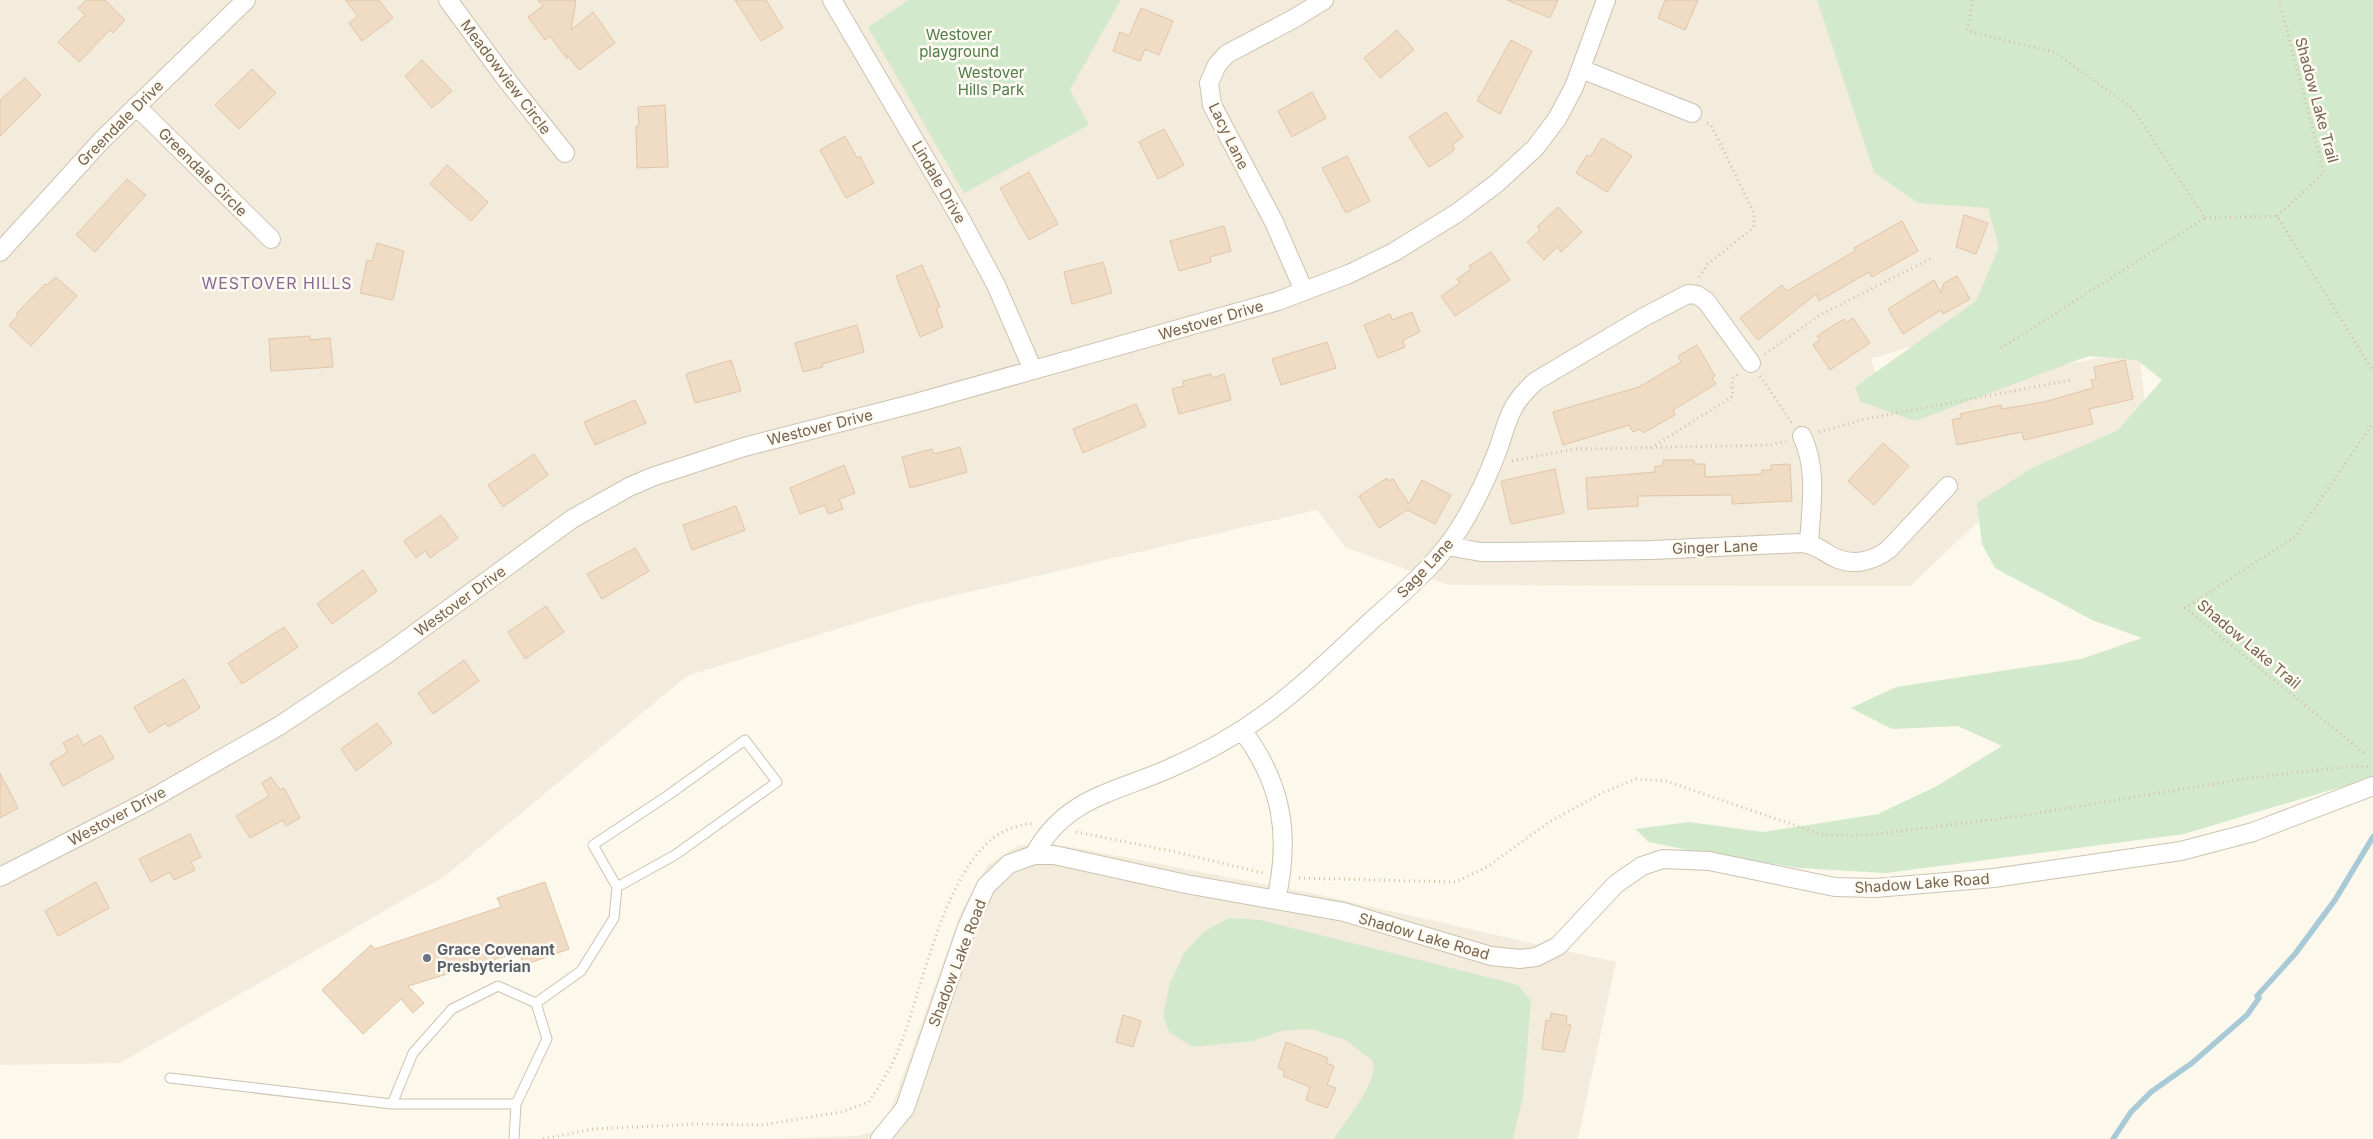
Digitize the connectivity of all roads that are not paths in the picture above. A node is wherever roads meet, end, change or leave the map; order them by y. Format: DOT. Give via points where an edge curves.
graph roads {
  1 [pos="246,0"];
  2 [pos="448,0"];
  3 [pos="832,0"];
  4 [pos="1324,0"];
  5 [pos="1606,0"];
  6 [pos="1581,69"];
  7 [pos="136,106"];
  8 [pos="1692,113"];
  9 [pos="565,153"];
  10 [pos="271,238"];
  11 [pos="0,252"];
  12 [pos="1304,292"];
  13 [pos="1751,364"];
  14 [pos="1033,370"];
  15 [pos="1802,436"];
  16 [pos="1948,486"];
  17 [pos="1809,544"];
  18 [pos="1447,546"];
  19 [pos="1242,730"];
  20 [pos="2373,786"];
  21 [pos="1034,855"];
  22 [pos="0,877"];
  23 [pos="617,887"];
  24 [pos="1276,900"];
  25 [pos="536,1003"];
  26 [pos="170,1078"];
  27 [pos="392,1104"];
  28 [pos="516,1104"];
  29 [pos="514,1139"];
  30 [pos="883,1139"];
  1 -- 7 [label="street, Greendale Drive"];
  2 -- 9 [label="street, Meadowview Circle"];
  3 -- 14 [label="street, Lindale Drive" via="964,224 1000,293"];
  4 -- 12 [label="street, Lacy Lane" via="1227,54 1217,64 1209,83 1212,105 1274,222"];
  5 -- 6 [label="street, Westover Drive"];
  6 -- 8 [label="street"];
  6 -- 12 [label="street, Westover Drive" via="1549,131 1526,158 1497,183 1457,213 1394,252"];
  7 -- 10 [label="street, Greendale Circle"];
  7 -- 11 [label="street, Greendale Drive"];
  12 -- 14 [label="street, Westover Drive"];
  13 -- 18 [label="street, Sage Lane" via="1706,301 1688,294 1536,381 1512,407 1474,503"];
  14 -- 22 [label="street, Westover Drive" via="744,447 615,494 572,519 387,654 279,726 146,802"];
  15 -- 17 [label="street" via="1810,452"];
  16 -- 17 [label="street" via="1880,556 1850,562"];
  17 -- 18 [label="street, Ginger Lane" via="1498,552"];
  18 -- 19 [label="street, Sage Lane" via="1427,569 1331,658"];
  19 -- 21 [label="street, Sage Lane" via="1168,770 1082,803 1052,828"];
  19 -- 24 [label="street" via="1264,763 1278,800 1284,842"];
  20 -- 24 [label="street, Shadow Lake Road" via="2253,832 2181,851 1994,878 1874,888 1835,887 1709,861 1663,859 1642,866 1616,884 1558,946 1520,959 1490,956 1344,912"];
  21 -- 24 [label="street, Shadow Lake Road" via="1054,855"];
  21 -- 30 [label="street, Shadow Lake Road" via="1009,864 986,886 968,927 905,1108"];
  23 -- 23 [label="lane" via="675,855 777,782 746,740 593,845"];
  23 -- 25 [label="lane" via="614,918 581,971"];
  25 -- 27 [label="lane" via="498,986 452,1009 413,1053"];
  25 -- 28 [label="lane" via="547,1039"];
  26 -- 27 [label="lane"];
  27 -- 28 [label="lane"];
  28 -- 29 [label="lane"];
}
